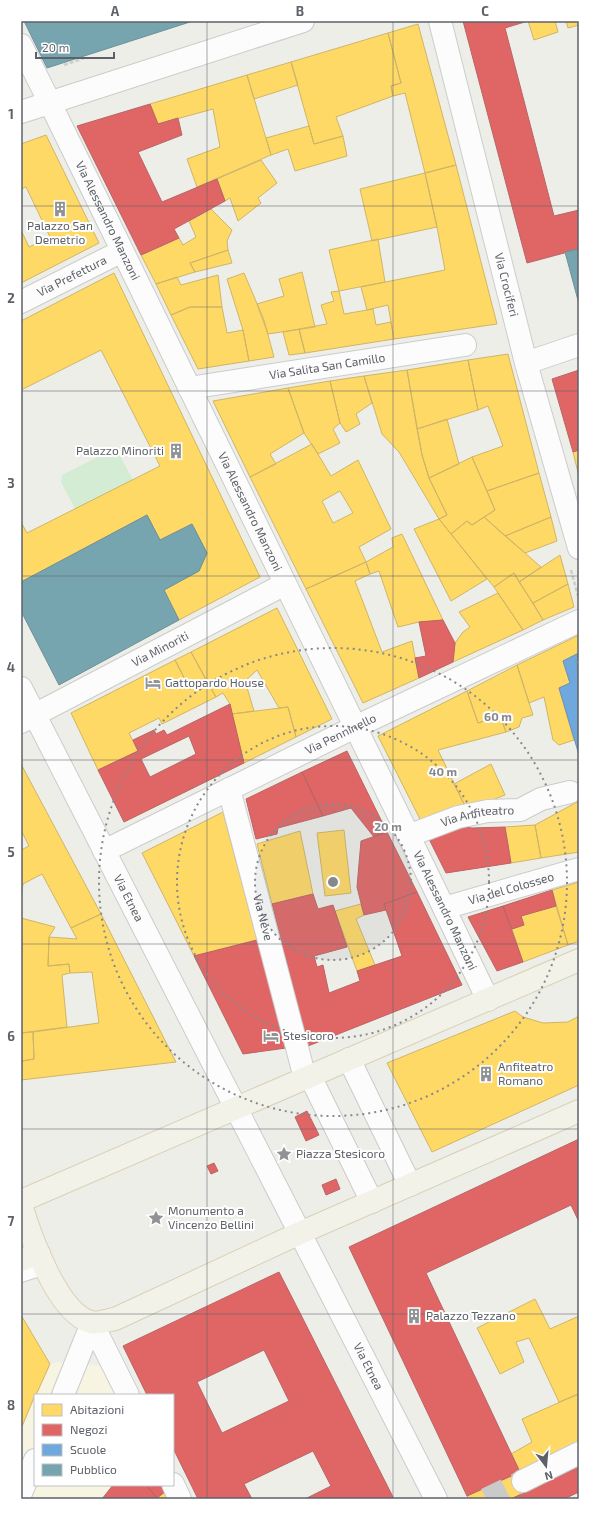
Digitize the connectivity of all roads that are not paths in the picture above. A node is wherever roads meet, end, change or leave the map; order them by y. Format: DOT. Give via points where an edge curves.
graph roads {
  1 [pos="303,21"];
  2 [pos="440,21"];
  3 [pos="21,45"];
  4 [pos="50,103"];
  5 [pos="21,112"];
  6 [pos="122,251"];
  7 [pos="21,302"];
  8 [pos="465,344"];
  9 [pos="579,345"];
  10 [pos="526,363"];
  11 [pos="189,388"];
  12 [pos="579,548"];
  13 [pos="285,584"];
  14 [pos="579,621"];
  15 [pos="21,688"];
  16 [pos="28,718"];
  17 [pos="355,727"];
  18 [pos="229,789"];
  19 [pos="570,792"];
  20 [pos="408,836"];
  21 [pos="104,851"];
  22 [pos="579,869"];
  23 [pos="444,908"];
  24 [pos="579,960"];
  25 [pos="488,1000"];
  26 [pos="349,1059"];
  27 [pos="308,1077"];
  28 [pos="236,1108"];
  29 [pos="579,1110"];
  30 [pos="410,1185"];
  31 [pos="21,1201"];
  32 [pos="372,1202"];
  33 [pos="21,1205"];
  34 [pos="24,1227"];
  35 [pos="300,1234"];
  36 [pos="35,1260"];
  37 [pos="21,1276"];
  38 [pos="92,1323"];
  39 [pos="63,1394"];
  40 [pos="127,1394"];
  41 [pos="579,1453"];
  42 [pos="34,1462"];
  43 [pos="523,1481"];
  44 [pos="174,1486"];
  45 [pos="21,1493"];
  46 [pos="180,1499"];
  47 [pos="436,1499"];
  1 -- 4 [label="street"];
  2 -- 10 [label="street, Via Crociferi"];
  3 -- 4 [label="street, Via Alessandro Manzoni"];
  4 -- 5 [label="street"];
  4 -- 6 [label="street, Via Alessandro Manzoni"];
  6 -- 7 [label="street, Via Prefettura"];
  6 -- 11 [label="street, Via Alessandro Manzoni"];
  8 -- 11 [label="street, Via Salita San Camillo"];
  9 -- 10 [label="street"];
  10 -- 12 [label="street, Via Crociferi"];
  11 -- 13 [label="street, Via Alessandro Manzoni"];
  13 -- 16 [label="street, Via Minoriti"];
  13 -- 17 [label="street, Via Alessandro Manzoni"];
  14 -- 17 [label="street, Via Penninello"];
  15 -- 16 [label="street, Via Etnea"];
  16 -- 21 [label="street, Via Etnea"];
  17 -- 18 [label="street, Via Penninello"];
  17 -- 20 [label="street, Via Alessandro Manzoni"];
  18 -- 21 [label="street, Via Penninello"];
  18 -- 27 [label="street, Via Neve"];
  19 -- 20 [label="street, Via Anfiteatro" via="541,798 520,810 488,811 458,818"];
  20 -- 23 [label="street, Via Alessandro Manzoni"];
  21 -- 28 [label="street, Via Etnea"];
  22 -- 23 [label="street, Via del Colosseo"];
  23 -- 25 [label="street, Via Alessandro Manzoni"];
  24 -- 25 [label="main road"];
  25 -- 26 [label="main road"];
  26 -- 27 [label="main road"];
  26 -- 30 [label="street"];
  27 -- 28 [label="main road"];
  27 -- 32 [label="street, Via Neve"];
  28 -- 31 [label="main road"];
  28 -- 35 [label="street, Via Etnea"];
  29 -- 30 [label="main road"];
  30 -- 32 [label="main road"];
  32 -- 35 [label="main road"];
  33 -- 34 [label="main road"];
  34 -- 36 [label="main road"];
  35 -- 38 [label="main road" via="115,1319"];
  35 -- 47 [label="street, Via Etnea"];
  36 -- 37 [label="lane"];
  36 -- 38 [label="main road" via="78,1316"];
  38 -- 39 [label="street"];
  38 -- 40 [label="street"];
  41 -- 43 [label="street"];
  42 -- 45 [label="street"];
  44 -- 46 [label="street"];
}
